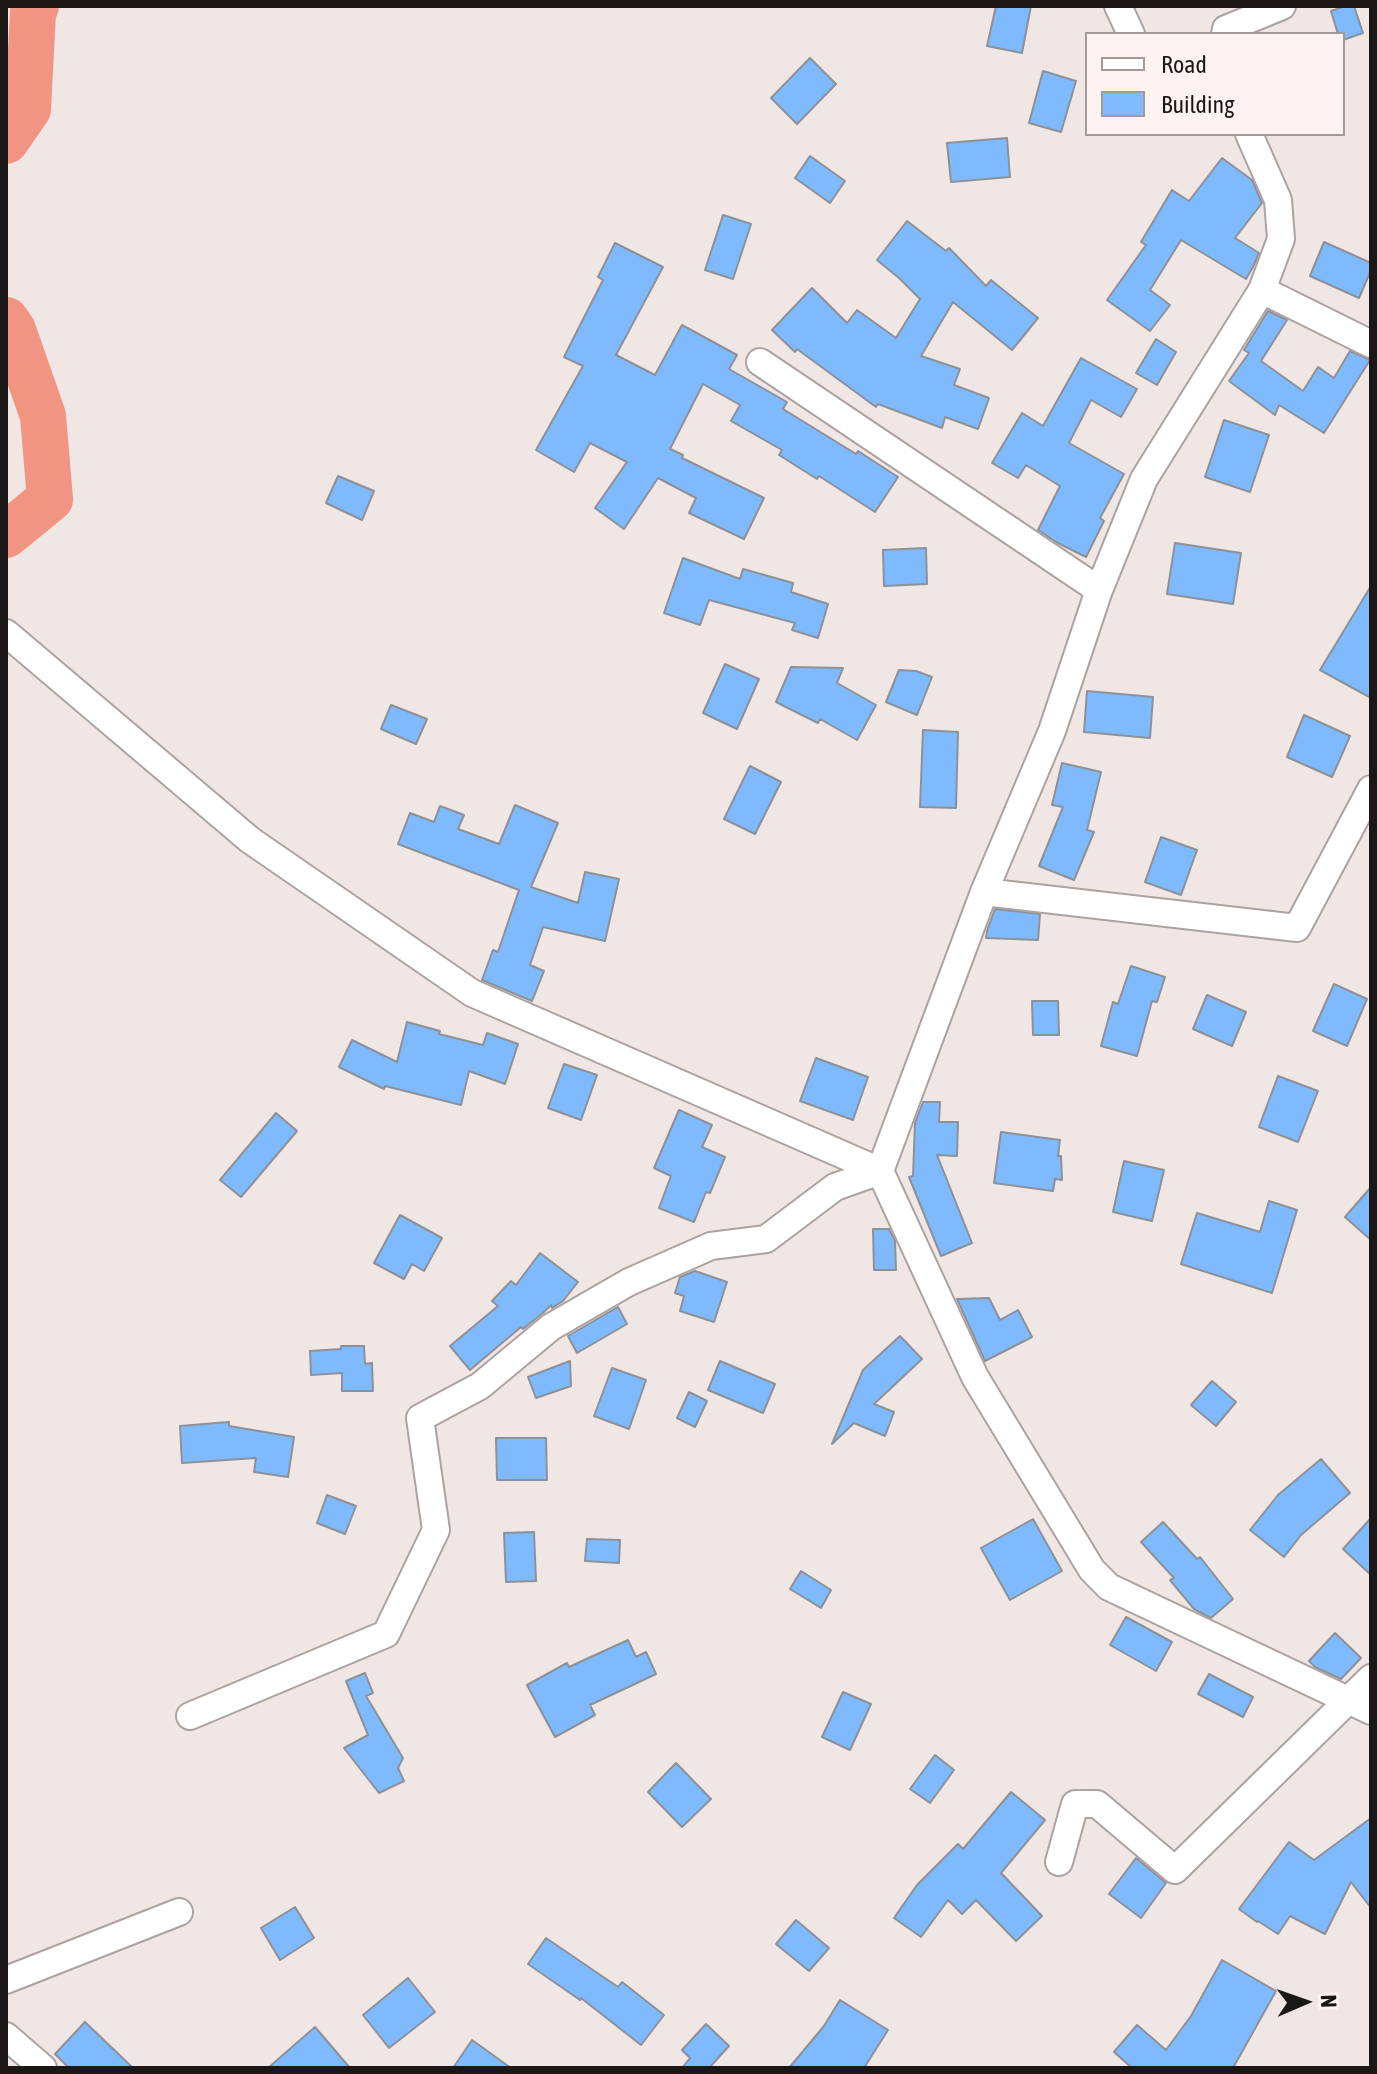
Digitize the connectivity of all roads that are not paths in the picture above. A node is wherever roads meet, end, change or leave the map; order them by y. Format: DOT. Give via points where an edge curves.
graph roads {
  1 [pos="1118,6"];
  2 [pos="1282,6"];
  3 [pos="1130,32"];
  4 [pos="1225,32"];
  5 [pos="1250,136"];
  6 [pos="1262,290"];
  7 [pos="1371,344"];
  8 [pos="760,362"];
  9 [pos="1099,590"];
  10 [pos="6,633"];
  11 [pos="1371,789"];
  12 [pos="984,892"];
  13 [pos="880,1171"];
  14 [pos="1371,1678"];
  15 [pos="1360,1706"];
  16 [pos="190,1716"];
  17 [pos="1059,1862"];
  18 [pos="179,1912"];
  19 [pos="6,1980"];
  20 [pos="6,2036"];
  21 [pos="43,2068"];
  1 -- 3 [label="street"];
  2 -- 4 [label="street"];
  5 -- 6 [label="street" via="1278,200 1281,239"];
  6 -- 7 [label="street"];
  6 -- 9 [label="street" via="1144,479"];
  8 -- 9 [label="street"];
  9 -- 12 [label="street" via="1052,731"];
  10 -- 13 [label="street" via="250,840 472,993"];
  11 -- 12 [label="street" via="1297,928"];
  12 -- 13 [label="street"];
  13 -- 15 [label="street" via="975,1377 1092,1570 1109,1587"];
  13 -- 16 [label="street" via="835,1187 766,1239 711,1246 629,1282 551,1327 480,1386 420,1418 436,1530 386,1634"];
  14 -- 15 [label="street"];
  15 -- 17 [label="street" via="1175,1870 1097,1804 1075,1804"];
  18 -- 19 [label="street"];
  20 -- 21 [label="street"];
}
